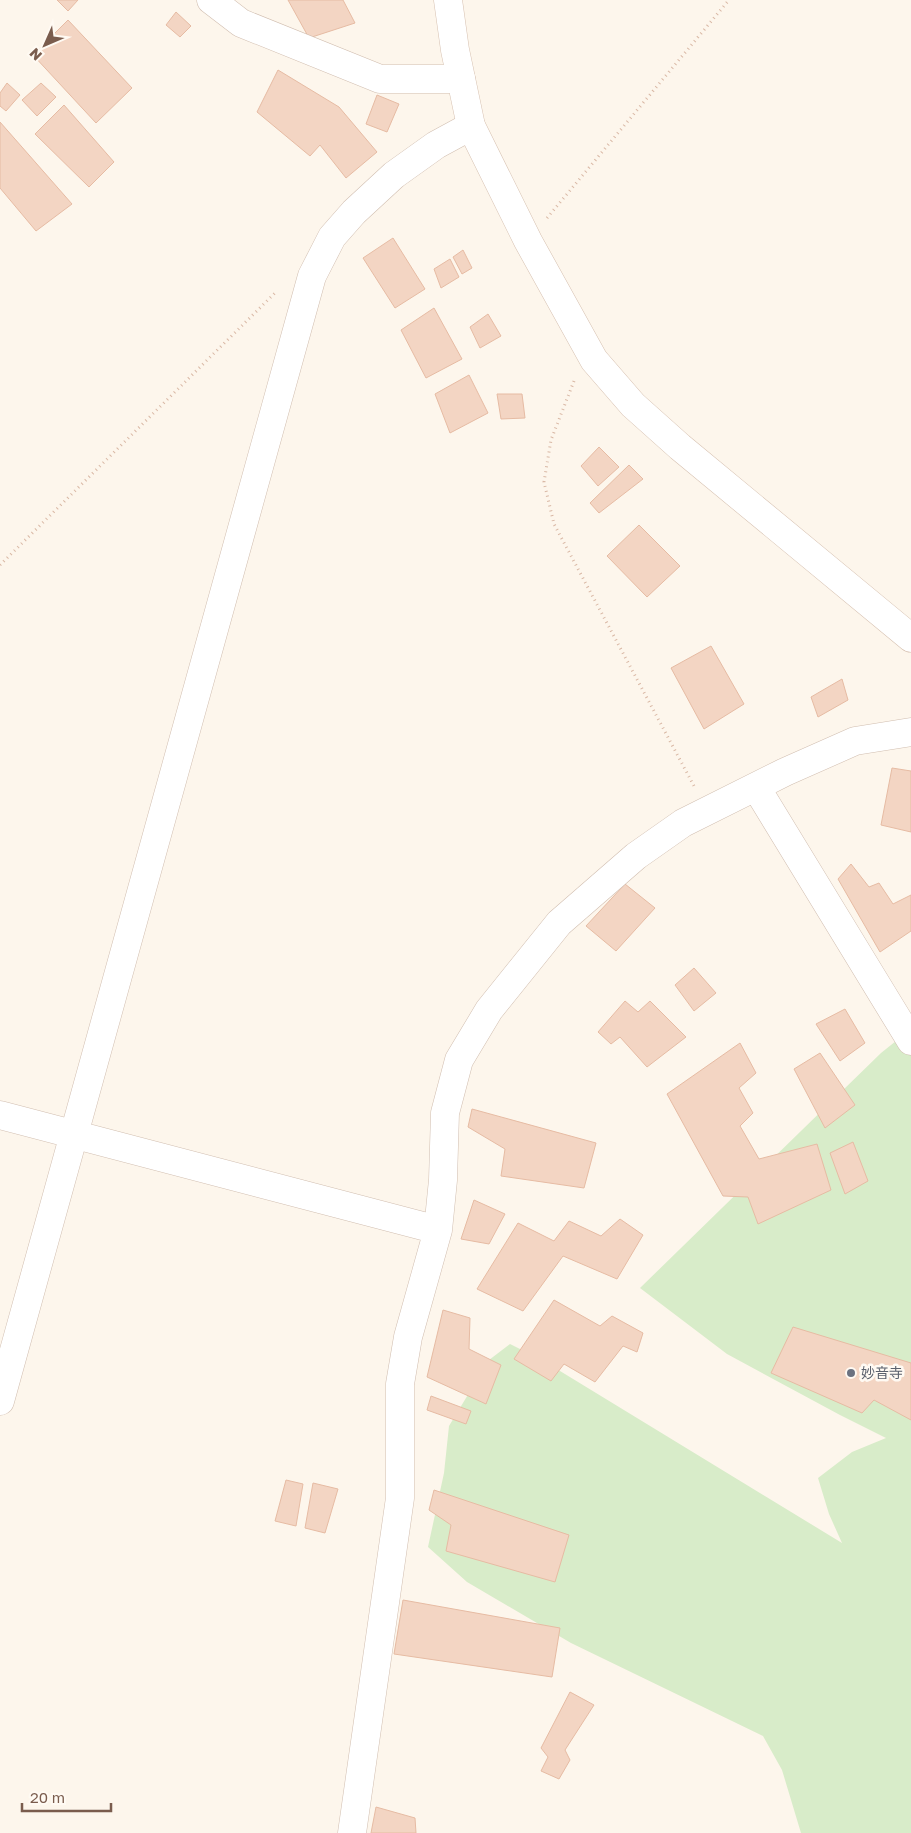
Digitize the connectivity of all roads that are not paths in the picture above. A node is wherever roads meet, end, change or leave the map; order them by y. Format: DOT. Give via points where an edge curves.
graph roads {
  1 [pos="211,0"];
  2 [pos="448,0"];
  3 [pos="461,79"];
  4 [pos="471,126"];
  5 [pos="911,638"];
  6 [pos="911,732"];
  7 [pos="756,787"];
  8 [pos="911,1041"];
  9 [pos="0,1115"];
  10 [pos="74,1136"];
  11 [pos="438,1230"];
  12 [pos="0,1401"];
  13 [pos="352,1833"];
  1 -- 3 [label="street" via="241,23 380,79"];
  2 -- 3 [label="street"];
  3 -- 4 [label="street"];
  4 -- 5 [label="street" via="528,241 594,360 633,405"];
  4 -- 10 [label="street" via="436,145 394,176 354,212 332,238 312,276"];
  6 -- 7 [label="street" via="855,741"];
  7 -- 8 [label="street"];
  7 -- 11 [label="street" via="684,823 636,856 559,923 489,1010 459,1060 445,1113"];
  9 -- 10 [label="street"];
  10 -- 11 [label="street"];
  10 -- 12 [label="street"];
  11 -- 13 [label="street" via="408,1337 400,1384 400,1498"];
}
